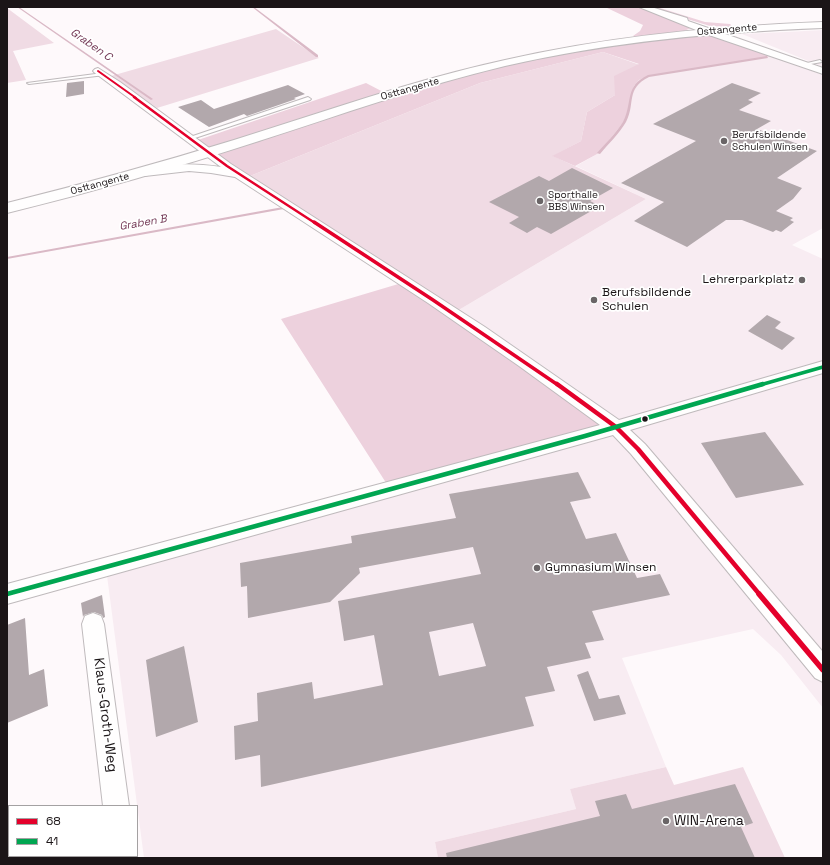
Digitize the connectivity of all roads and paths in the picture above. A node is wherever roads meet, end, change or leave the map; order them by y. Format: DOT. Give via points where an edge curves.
graph roads {
  1 [pos="643,7"];
  2 [pos="823,25"];
  3 [pos="712,31"];
  4 [pos="657,37"];
  5 [pos="738,43"];
  6 [pos="763,50"];
  7 [pos="820,61"];
  8 [pos="805,64"];
  9 [pos="823,71"];
  10 [pos="101,72"];
  11 [pos="29,83"];
  12 [pos="308,99"];
  13 [pos="190,138"];
  14 [pos="209,152"];
  15 [pos="136,174"];
  16 [pos="245,178"];
  17 [pos="7,208"];
  18 [pos="823,367"];
  19 [pos="616,427"];
  20 [pos="7,594"];
  21 [pos="93,624"];
  22 [pos="823,670"];
  23 [pos="116,805"];
  1 -- 3 [label="street"];
  2 -- 3 [label="main road, Osttangente"];
  3 -- 4 [label="main road, Osttangente"];
  3 -- 5 [label="street"];
  3 -- 6 [label="street"];
  4 -- 5 [label="street" via="706,38"];
  4 -- 14 [label="main road, Osttangente" via="571,50 498,65 426,84"];
  5 -- 6 [label="street"];
  6 -- 8 [label="street"];
  7 -- 8 [label="lane"];
  8 -- 9 [label="street"];
  10 -- 11 [label="lane"];
  10 -- 13 [label="street"];
  12 -- 13 [label="lane"];
  13 -- 14 [label="street"];
  14 -- 15 [label="main road, Osttangente"];
  14 -- 16 [label="street"];
  15 -- 16 [label="street" via="196,167"];
  15 -- 17 [label="main road, Osttangente"];
  16 -- 19 [label="street" via="405,282"];
  18 -- 19 [label="street"];
  19 -- 20 [label="street"];
  19 -- 22 [label="street" via="638,449"];
  21 -- 23 [label="street, Klaus-Groth-Weg"];
}
